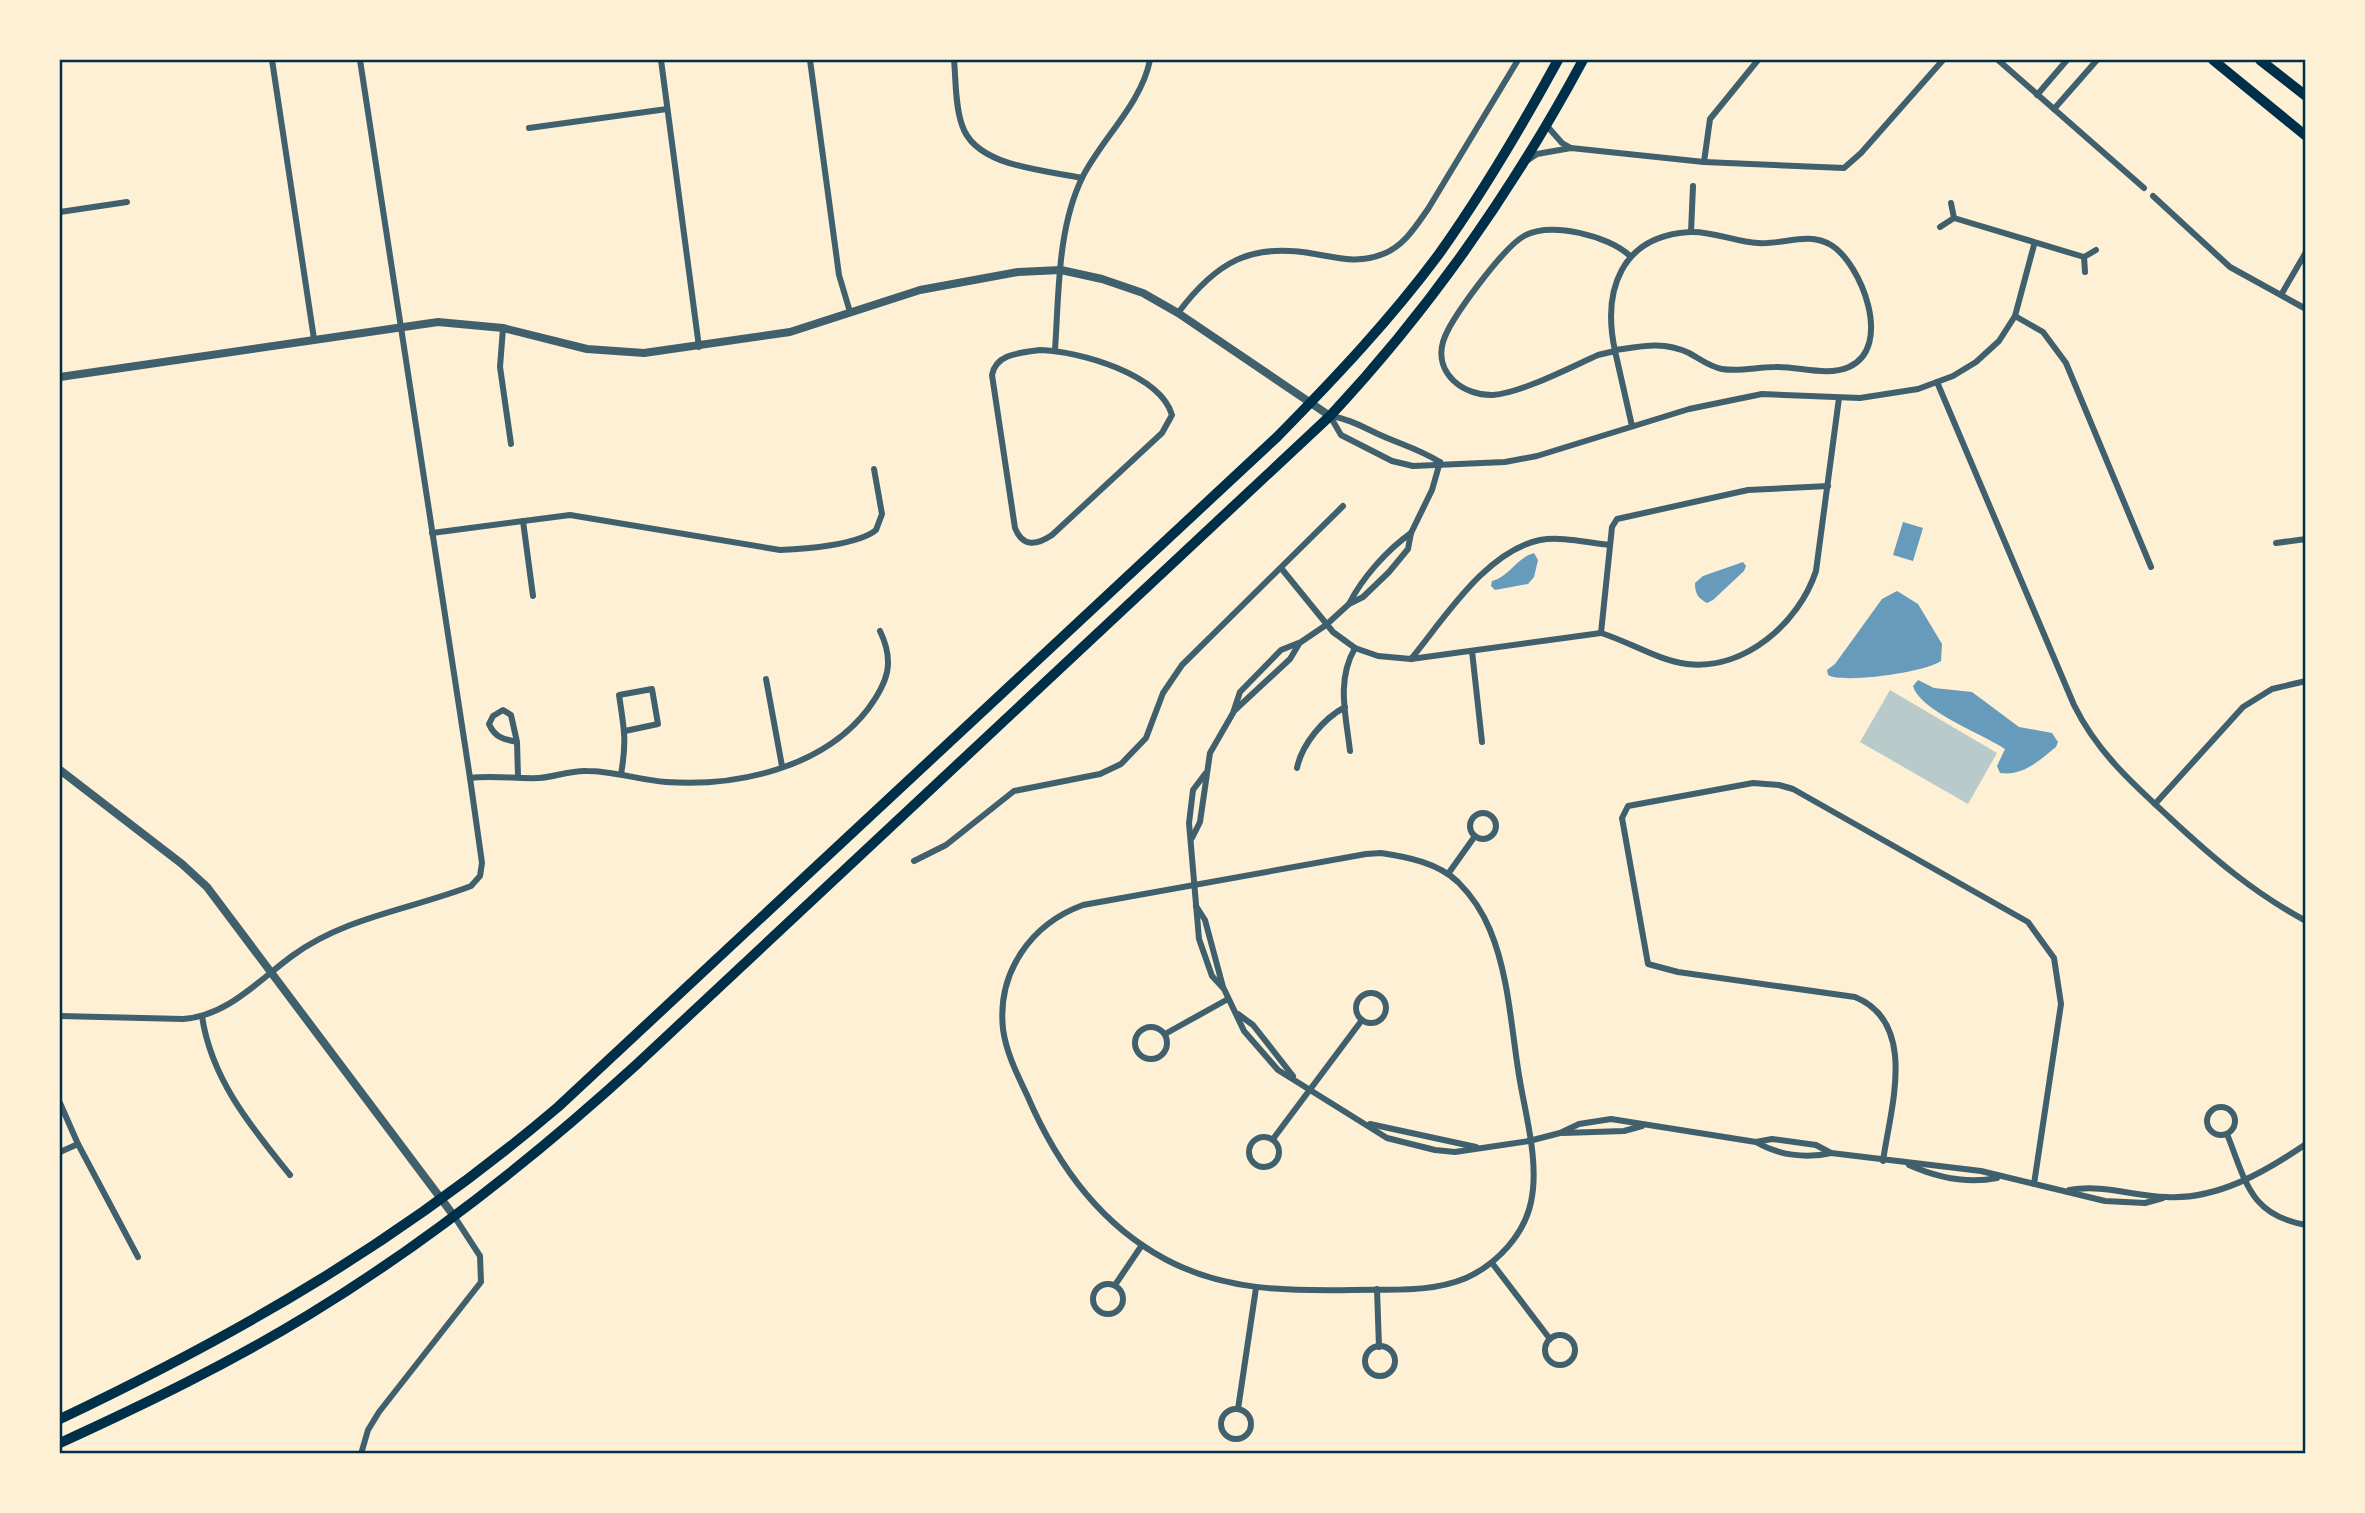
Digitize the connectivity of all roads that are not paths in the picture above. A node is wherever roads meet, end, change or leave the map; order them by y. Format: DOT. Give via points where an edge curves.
graph roads {
  1 [pos="272,60"];
  2 [pos="360,60"];
  3 [pos="661,60"];
  4 [pos="810,60"];
  5 [pos="954,60"];
  6 [pos="1150,60"];
  7 [pos="1518,60"];
  8 [pos="1558,60"];
  9 [pos="1583,60"];
  10 [pos="1758,60"];
  11 [pos="1943,60"];
  12 [pos="1998,60"];
  13 [pos="2067,60"];
  14 [pos="2097,60"];
  15 [pos="2213,60"];
  16 [pos="2260,60"];
  17 [pos="2037,95"];
  18 [pos="2305,96"];
  19 [pos="667,109"];
  20 [pos="2054,109"];
  21 [pos="1547,125"];
  22 [pos="529,128"];
  23 [pos="2305,136"];
  24 [pos="1571,148"];
  25 [pos="1526,161"];
  26 [pos="1704,162"];
  27 [pos="1082,178"];
  28 [pos="1693,186"];
  29 [pos="2144,188"];
  30 [pos="2152,196"];
  31 [pos="127,202"];
  32 [pos="1951,203"];
  33 [pos="60,212"];
  34 [pos="1954,218"];
  35 [pos="1940,227"];
  36 [pos="1691,232"];
  37 [pos="2034,245"];
  38 [pos="2096,250"];
  39 [pos="2305,252"];
  40 [pos="1630,256"];
  41 [pos="2084,257"];
  42 [pos="1061,270"];
  43 [pos="2085,272"];
  44 [pos="2281,295"];
  45 [pos="2305,309"];
  46 [pos="850,312"];
  47 [pos="1178,313"];
  48 [pos="2015,316"];
  49 [pos="401,327"];
  50 [pos="503,328"];
  51 [pos="314,339"];
  52 [pos="699,346"];
  53 [pos="1055,350"];
  54 [pos="1615,351"];
  55 [pos="60,377"];
  56 [pos="1937,382"];
  57 [pos="1839,398"];
  58 [pos="1311,402"];
  59 [pos="1330,416"];
  60 [pos="1632,426"];
  61 [pos="511,444"];
  62 [pos="1440,462"];
  63 [pos="874,469"];
  64 [pos="1828,486"];
  65 [pos="1343,506"];
  66 [pos="523,521"];
  67 [pos="432,533"];
  68 [pos="1411,533"];
  69 [pos="2305,539"];
  70 [pos="2276,543"];
  71 [pos="1610,545"];
  72 [pos="2151,567"];
  73 [pos="1281,568"];
  74 [pos="533,596"];
  75 [pos="1349,604"];
  76 [pos="1326,625"];
  77 [pos="880,631"];
  78 [pos="1601,633"];
  79 [pos="1301,642"];
  80 [pos="1355,648"];
  81 [pos="1472,651"];
  82 [pos="1411,659"];
  83 [pos="765,679"];
  84 [pos="2305,681"];
  85 [pos="1345,707"];
  86 [pos="1233,713"];
  87 [pos="625,730"];
  88 [pos="517,742"];
  89 [pos="1482,742"];
  90 [pos="1350,751"];
  91 [pos="782,766"];
  92 [pos="1297,768"];
  93 [pos="60,770"];
  94 [pos="621,774"];
  95 [pos="1205,774"];
  96 [pos="518,776"];
  97 [pos="470,778"];
  98 [pos="2155,804"];
  99 [pos="1475,836"];
  100 [pos="1192,838"];
  101 [pos="914,861"];
  102 [pos="1448,874"];
  103 [pos="1193,885"];
  104 [pos="1195,904"];
  105 [pos="2305,921"];
  106 [pos="272,972"];
  107 [pos="1224,989"];
  108 [pos="1228,999"];
  109 [pos="1237,1013"];
  110 [pos="60,1016"];
  111 [pos="202,1016"];
  112 [pos="1362,1020"];
  113 [pos="1165,1034"];
  114 [pos="1294,1078"];
  115 [pos="1308,1089"];
  116 [pos="60,1103"];
  117 [pos="1367,1123"];
  118 [pos="1644,1125"];
  119 [pos="1560,1133"];
  120 [pos="2227,1134"];
  121 [pos="1273,1139"];
  122 [pos="1529,1141"];
  123 [pos="1756,1142"];
  124 [pos="78,1144"];
  125 [pos="2305,1144"];
  126 [pos="1477,1147"];
  127 [pos="60,1152"];
  128 [pos="1831,1153"];
  129 [pos="1883,1161"];
  130 [pos="1908,1164"];
  131 [pos="290,1175"];
  132 [pos="1999,1178"];
  133 [pos="2246,1180"];
  134 [pos="2034,1184"];
  135 [pos="2069,1190"];
  136 [pos="2163,1198"];
  137 [pos="442,1199"];
  138 [pos="454,1216"];
  139 [pos="2305,1225"];
  140 [pos="1142,1245"];
  141 [pos="138,1257"];
  142 [pos="1492,1262"];
  143 [pos="1115,1285"];
  144 [pos="1256,1288"];
  145 [pos="1377,1289"];
  146 [pos="1550,1339"];
  147 [pos="1379,1347"];
  148 [pos="1238,1409"];
  149 [pos="60,1419"];
  150 [pos="60,1443"];
  151 [pos="361,1454"];
  1 -- 51 [label="street"];
  2 -- 49 [label="street"];
  3 -- 19 [label="street"];
  4 -- 46 [label="street" via="839,275"];
  5 -- 27 [label="street" via="962,125 973,145 997,159"];
  6 -- 27 [label="street" via="1135,97"];
  7 -- 47 [label="street" via="1456,166 1400,243 1384,254 1356,261 1282,248 1260,250 1222,266 1196,288"];
  8 -- 58 [label="main road" via="1495,170 1439,254"];
  9 -- 21 [label="main road"];
  10 -- 26 [label="street" via="1710,119"];
  11 -- 26 [label="street" via="1844,168"];
  12 -- 17 [label="street"];
  13 -- 17 [label="street"];
  14 -- 20 [label="street"];
  15 -- 23 [label="main road"];
  16 -- 18 [label="main road"];
  17 -- 20 [label="street"];
  19 -- 22 [label="street"];
  19 -- 52 [label="street"];
  20 -- 29 [label="street"];
  21 -- 24 [label="street"];
  21 -- 25 [label="main road"];
  24 -- 25 [label="street" via="1537,154"];
  24 -- 26 [label="street"];
  25 -- 59 [label="main road" via="1439,288"];
  27 -- 42 [label="street" via="1066,230"];
  28 -- 36 [label="street"];
  30 -- 44 [label="street" via="2230,267"];
  31 -- 33 [label="street"];
  32 -- 34 [label="street"];
  34 -- 35 [label="street"];
  34 -- 37 [label="street"];
  36 -- 40 [label="street" via="1667,236"];
  36 -- 54 [label="street" via="1749,243 1812,238 1832,245 1848,261 1865,300 1873,328 1869,348 1848,367 1826,371 1719,369 1664,345"];
  37 -- 41 [label="street"];
  37 -- 48 [label="street"];
  38 -- 41 [label="street"];
  39 -- 44 [label="street"];
  40 -- 54 [label="street" via="1613,293"];
  40 -- 54 [label="street" via="1592,236 1553,231 1523,237 1500,258 1461,310 1448,330 1442,352 1454,382 1470,392 1495,395"];
  41 -- 43 [label="street"];
  42 -- 46 [label="street" via="943,285"];
  42 -- 47 [label="street" via="1123,285"];
  42 -- 53 [label="street"];
  44 -- 45 [label="street"];
  46 -- 52 [label="street" via="790,332"];
  47 -- 58 [label="street"];
  48 -- 56 [label="street" via="1999,341 1976,362"];
  48 -- 72 [label="street" via="2043,332 2066,363"];
  49 -- 50 [label="street" via="463,323"];
  49 -- 51 [label="street"];
  49 -- 67 [label="street"];
  50 -- 52 [label="street" via="587,349 644,353"];
  50 -- 61 [label="street" via="500,367"];
  51 -- 55 [label="street"];
  53 -- 53 [label="street" via="1007,356 997,362 992,375 1015,528 1029,544 1052,535 1162,433 1172,415 1160,394 1124,372"];
  54 -- 60 [label="street"];
  56 -- 57 [label="street" via="1887,395"];
  56 -- 98 [label="street" via="2081,719 2114,766"];
  57 -- 60 [label="street" via="1762,394"];
  57 -- 64 [label="street"];
  58 -- 59 [label="street"];
  58 -- 137 [label="main road" via="558,1107"];
  59 -- 62 [label="street" via="1353,419"];
  59 -- 62 [label="street" via="1340,435 1392,461 1413,466"];
  59 -- 138 [label="main road" via="636,1065 525,1163"];
  60 -- 62 [label="street" via="1505,462"];
  62 -- 68 [label="street" via="1433,489"];
  63 -- 66 [label="street" via="882,514 876,530 862,538 801,550 570,515"];
  64 -- 71 [label="street" via="1748,490 1676,509 1623,516 1612,527"];
  64 -- 78 [label="street" via="1813,581 1786,621 1761,643 1728,661 1688,664"];
  65 -- 73 [label="street"];
  66 -- 67 [label="street"];
  66 -- 74 [label="street"];
  67 -- 97 [label="street"];
  68 -- 75 [label="street" via="1356,590"];
  68 -- 75 [label="street" via="1408,549 1389,572"];
  69 -- 70 [label="street"];
  71 -- 78 [label="street"];
  71 -- 82 [label="street" via="1543,540 1500,557"];
  73 -- 76 [label="street"];
  73 -- 101 [label="street" via="1182,665 1163,693 1146,738 1121,764 1100,774 1014,791 946,845"];
  75 -- 76 [label="street"];
  76 -- 79 [label="street"];
  76 -- 80 [label="street"];
  77 -- 91 [label="street" via="890,664 873,702 836,741"];
  78 -- 81 [label="street"];
  79 -- 86 [label="street" via="1290,659"];
  79 -- 86 [label="street" via="1281,650 1258,672 1240,692"];
  80 -- 82 [label="street"];
  80 -- 85 [label="street" via="1344,672"];
  81 -- 82 [label="street"];
  81 -- 89 [label="street"];
  83 -- 91 [label="street"];
  84 -- 98 [label="street" via="2272,689 2243,707"];
  85 -- 90 [label="street"];
  85 -- 92 [label="street" via="1329,717 1304,748"];
  86 -- 95 [label="street" via="1210,753"];
  87 -- 87 [label="street" via="619,695 652,689 658,724"];
  87 -- 94 [label="street"];
  88 -- 88 [label="street" via="511,715 503,710 493,716 489,724 492,733"];
  88 -- 96 [label="street"];
  91 -- 94 [label="street" via="737,779 696,783"];
  93 -- 106 [label="street" via="195,875 226,908"];
  94 -- 96 [label="street" via="586,771"];
  95 -- 100 [label="street" via="1200,822"];
  95 -- 100 [label="street" via="1193,790"];
  96 -- 97 [label="street"];
  97 -- 106 [label="street" via="482,863 480,876 471,886 338,930"];
  98 -- 105 [label="street" via="2233,876"];
  99 -- 99 [label="street" via="1470,829 1473,817 1484,812 1492,816 1496,828 1492,836"];
  99 -- 102 [label="street"];
  100 -- 103 [label="street"];
  102 -- 103 [label="street" via="1405,857 1366,853"];
  102 -- 122 [label="street" via="1481,911 1498,954"];
  103 -- 104 [label="street"];
  103 -- 140 [label="street" via="1094,902 1054,918 1019,954 1003,999 1007,1046 1051,1147 1098,1209"];
  104 -- 107 [label="street" via="1205,920"];
  104 -- 107 [label="street" via="1195,924 1206,961"];
  106 -- 111 [label="street" via="232,1002"];
  106 -- 137 [label="street"];
  107 -- 108 [label="street"];
  108 -- 109 [label="street"];
  108 -- 113 [label="street"];
  109 -- 114 [label="street" via="1253,1025"];
  109 -- 114 [label="street" via="1244,1031 1267,1059"];
  110 -- 111 [label="street"];
  111 -- 131 [label="street" via="219,1075"];
  112 -- 112 [label="street" via="1356,1012 1359,999 1367,993 1381,996 1386,1005 1381,1019"];
  112 -- 115 [label="street"];
  113 -- 113 [label="street" via="1156,1028 1141,1030 1135,1044 1139,1054 1159,1058 1167,1045"];
  114 -- 115 [label="street"];
  115 -- 117 [label="street"];
  115 -- 121 [label="street"];
  116 -- 124 [label="street"];
  117 -- 126 [label="street"];
  117 -- 126 [label="street" via="1387,1138 1409,1145 1455,1152"];
  118 -- 119 [label="street" via="1624,1131"];
  118 -- 119 [label="street" via="1611,1119 1579,1124"];
  118 -- 123 [label="street"];
  119 -- 122 [label="street"];
  120 -- 120 [label="street" via="2234,1126 2234,1115 2226,1107 2215,1108 2208,1116 2208,1127 2216,1134"];
  120 -- 133 [label="street"];
  121 -- 121 [label="street" via="1259,1137 1251,1143 1249,1157 1256,1165 1266,1167 1278,1158 1279,1148"];
  122 -- 126 [label="street"];
  122 -- 142 [label="street" via="1533,1167 1530,1206 1514,1239"];
  123 -- 128 [label="street" via="1772,1139 1816,1145"];
  123 -- 128 [label="street" via="1771,1151 1814,1157"];
  124 -- 127 [label="street"];
  124 -- 141 [label="street"];
  125 -- 133 [label="street"];
  128 -- 129 [label="street"];
  129 -- 130 [label="street"];
  129 -- 134 [label="street" via="1896,1064 1883,1020 1856,998 1648,964 1622,818 1628,806 1753,783 1779,785 2028,922 2054,958 2061,1004"];
  130 -- 132 [label="street" via="1930,1163"];
  130 -- 132 [label="street" via="1929,1174 1979,1182"];
  132 -- 134 [label="street"];
  133 -- 136 [label="street" via="2199,1194"];
  133 -- 139 [label="street" via="2258,1202 2274,1217"];
  134 -- 135 [label="street"];
  135 -- 136 [label="street" via="2088,1187"];
  135 -- 136 [label="street" via="2085,1197 2134,1203"];
  137 -- 138 [label="street"];
  137 -- 149 [label="main road" via="258,1319"];
  138 -- 150 [label="main road" via="304,1317 208,1371"];
  138 -- 151 [label="street" via="480,1256 481,1282 379,1412"];
  140 -- 143 [label="street"];
  140 -- 144 [label="street" via="1185,1269"];
  142 -- 145 [label="street" via="1437,1287"];
  142 -- 146 [label="street"];
  143 -- 143 [label="street" via="1101,1285 1094,1292 1094,1307 1102,1313 1112,1314 1120,1308 1122,1293"];
  144 -- 145 [label="street"];
  144 -- 148 [label="street"];
  145 -- 147 [label="street"];
  146 -- 146 [label="street" via="1547,1357 1554,1364 1568,1363 1574,1355 1572,1341 1559,1336"];
  147 -- 147 [label="street" via="1367,1354 1365,1364 1379,1376 1388,1374 1395,1361 1388,1349"];
  148 -- 148 [label="street" via="1228,1411 1222,1423 1227,1436 1236,1439 1249,1432 1251,1422 1247,1413"];
}
